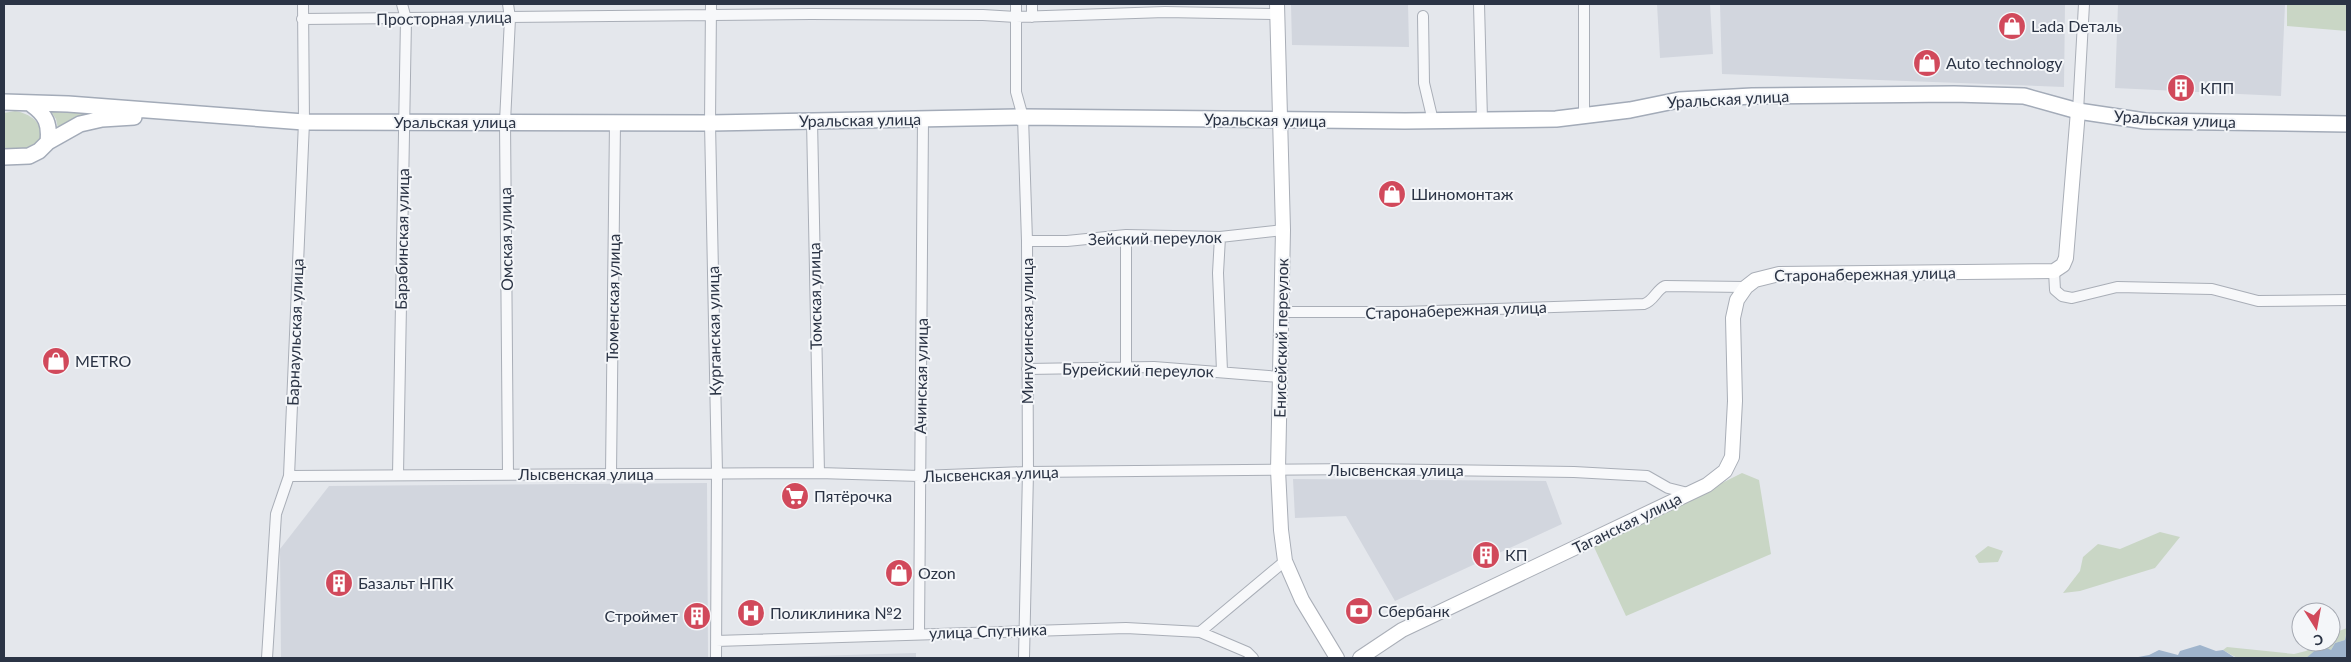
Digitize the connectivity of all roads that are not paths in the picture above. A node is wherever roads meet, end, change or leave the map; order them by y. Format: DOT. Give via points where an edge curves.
graph roads {
  1 [pos="303,4"];
  2 [pos="402,4"];
  3 [pos="508,4"];
  4 [pos="610,4"];
  5 [pos="916,4"];
  6 [pos="1016,4"];
  7 [pos="1032,4"];
  8 [pos="1479,4"];
  9 [pos="1584,4"];
  10 [pos="2084,4"];
  11 [pos="711,9"];
  12 [pos="811,9"];
  13 [pos="1277,9"];
  14 [pos="610,15"];
  15 [pos="917,15"];
  16 [pos="1424,16"];
  17 [pos="1016,17"];
  18 [pos="1032,17"];
  19 [pos="510,18"];
  20 [pos="302,19"];
  21 [pos="406,19"];
  22 [pos="4,102"];
  23 [pos="32,105"];
  24 [pos="2078,111"];
  25 [pos="178,114"];
  26 [pos="1023,117"];
  27 [pos="1584,117"];
  28 [pos="923,119"];
  29 [pos="812,120"];
  30 [pos="1482,120"];
  31 [pos="1279,121"];
  32 [pos="1433,121"];
  33 [pos="304,122"];
  34 [pos="404,122"];
  35 [pos="505,122"];
  36 [pos="614,122"];
  37 [pos="710,123"];
  38 [pos="2347,124"];
  39 [pos="48,142"];
  40 [pos="4,158"];
  41 [pos="1283,230"];
  42 [pos="1126,235"];
  43 [pos="1220,237"];
  44 [pos="1027,241"];
  45 [pos="2054,272"];
  46 [pos="1746,287"];
  47 [pos="2347,300"];
  48 [pos="1281,312"];
  49 [pos="1126,366"];
  50 [pos="1027,369"];
  51 [pos="1222,371"];
  52 [pos="1280,377"];
  53 [pos="1278,470"];
  54 [pos="1028,472"];
  55 [pos="819,473"];
  56 [pos="508,474"];
  57 [pos="611,474"];
  58 [pos="717,474"];
  59 [pos="398,475"];
  60 [pos="289,476"];
  61 [pos="920,476"];
  62 [pos="1688,493"];
  63 [pos="1285,562"];
  64 [pos="1023,630"];
  65 [pos="1200,632"];
  66 [pos="919,634"];
  67 [pos="716,641"];
  68 [pos="266,658"];
  69 [pos="716,658"];
  70 [pos="1024,658"];
  71 [pos="1253,658"];
  72 [pos="1337,658"];
  73 [pos="1360,658"];
  1 -- 20 [label="street, Барнаульская улица"];
  2 -- 21 [label="street, Барабинская улица"];
  3 -- 19 [label="street, Омская улица"];
  4 -- 14 [label="street"];
  5 -- 15 [label="street"];
  6 -- 17 [label="street, Минусинская улица"];
  7 -- 18 [label="street"];
  8 -- 30 [label="street"];
  9 -- 27 [label="street"];
  10 -- 24 [label="street"];
  11 -- 12 [label="street, Просторная улица"];
  11 -- 14 [label="street, Просторная улица"];
  11 -- 37 [label="street, Курганская улица"];
  12 -- 15 [label="street, Просторная улица"];
  13 -- 18 [label="street, Просторная улица"];
  13 -- 31 [label="main road, Енисейский переулок"];
  14 -- 19 [label="street, Просторная улица"];
  15 -- 17 [label="street, Просторная улица"];
  16 -- 32 [label="street" via="1424,83"];
  17 -- 18 [label="street, Просторная улица"];
  17 -- 26 [label="street, Минусинская улица" via="1016,92"];
  19 -- 21 [label="street, Просторная улица"];
  19 -- 35 [label="street, Омская улица"];
  20 -- 21 [label="street, Просторная улица"];
  20 -- 33 [label="street, Барнаульская улица"];
  21 -- 34 [label="street, Барабинская улица"];
  22 -- 23 [label="main road, Уральская улица" via="22,101"];
  23 -- 25 [label="main road, Уральская улица" via="68,104"];
  23 -- 39 [label="main road" via="44,114 48,122"];
  24 -- 27 [label="main road, Уральская улица" via="2024,96 1864,94 1679,100"];
  24 -- 38 [label="main road, Уральская улица" via="2145,121"];
  24 -- 45 [label="main road" via="2066,258"];
  25 -- 33 [label="main road, Уральская улица"];
  25 -- 39 [label="main road, Уральская улица" via="102,119 80,124"];
  26 -- 28 [label="main road, Уральская улица"];
  26 -- 31 [label="main road, Уральская улица"];
  26 -- 44 [label="street, Минусинская улица"];
  27 -- 30 [label="main road, Уральская улица"];
  28 -- 29 [label="main road, Уральская улица"];
  28 -- 61 [label="street, Ачинская улица"];
  29 -- 37 [label="main road, Уральская улица"];
  29 -- 55 [label="street, Томская улица"];
  30 -- 32 [label="main road, Уральская улица"];
  31 -- 32 [label="main road, Уральская улица"];
  31 -- 41 [label="main road, Енисейский переулок"];
  33 -- 34 [label="main road, Уральская улица"];
  33 -- 60 [label="street, Барнаульская улица"];
  34 -- 35 [label="main road, Уральская улица"];
  34 -- 59 [label="street, Барабинская улица"];
  35 -- 36 [label="main road, Уральская улица"];
  35 -- 56 [label="street, Омская улица"];
  36 -- 37 [label="main road, Уральская улица"];
  36 -- 57 [label="street, Тюменская улица"];
  37 -- 58 [label="street, Курганская улица"];
  39 -- 40 [label="main road, Уральская улица" via="29,156"];
  41 -- 43 [label="street, Зейский переулок"];
  41 -- 48 [label="main road, Енисейский переулок"];
  42 -- 43 [label="street, Зейский переулок"];
  42 -- 44 [label="street, Зейский переулок"];
  42 -- 49 [label="street"];
  43 -- 51 [label="street" via="1218,272"];
  44 -- 50 [label="street, Минусинская улица"];
  45 -- 46 [label="main road, Старонабережная улица" via="1779,274 1764,276"];
  45 -- 47 [label="street" via="2055,290 2072,298 2118,287 2212,289 2258,301"];
  46 -- 48 [label="street, Старонабережная улица" via="1665,286 1644,304 1403,312"];
  46 -- 62 [label="main road, Таганская улица" via="1737,300 1733,318 1735,401 1732,457 1725,471 1707,485"];
  48 -- 52 [label="main road, Енисейский переулок"];
  49 -- 50 [label="street, Бурейский переулок"];
  49 -- 51 [label="street, Бурейский переулок"];
  50 -- 54 [label="street, Минусинская улица"];
  51 -- 52 [label="street, Бурейский переулок"];
  52 -- 53 [label="main road, Енисейский переулок"];
  53 -- 54 [label="street, Лысвенская улица"];
  53 -- 62 [label="street, Лысвенская улица" via="1631,474 1647,476 1668,488"];
  53 -- 63 [label="main road, Енисейский переулок"];
  54 -- 61 [label="street, Лысвенская улица"];
  54 -- 64 [label="street, Минусинская улица"];
  55 -- 58 [label="street, Лысвенская улица"];
  55 -- 61 [label="street, Лысвенская улица"];
  56 -- 57 [label="street, Лысвенская улица"];
  56 -- 59 [label="street, Лысвенская улица"];
  57 -- 58 [label="street, Лысвенская улица"];
  58 -- 67 [label="street, Курганская улица"];
  59 -- 60 [label="street, Лысвенская улица"];
  60 -- 68 [label="street, Барнаульская улица" via="276,514"];
  61 -- 66 [label="street, Ачинская улица"];
  62 -- 73 [label="main road, Таганская улица" via="1402,630"];
  63 -- 65 [label="street"];
  63 -- 72 [label="main road, Енисейский переулок" via="1302,600"];
  64 -- 65 [label="street, улица Спутника" via="1126,628"];
  64 -- 66 [label="street, улица Спутника"];
  64 -- 70 [label="street, Минусинская улица"];
  65 -- 71 [label="street, улица Спутника" via="1247,652"];
  66 -- 67 [label="street, улица Спутника"];
  67 -- 69 [label="street, Курганская улица"];
}
